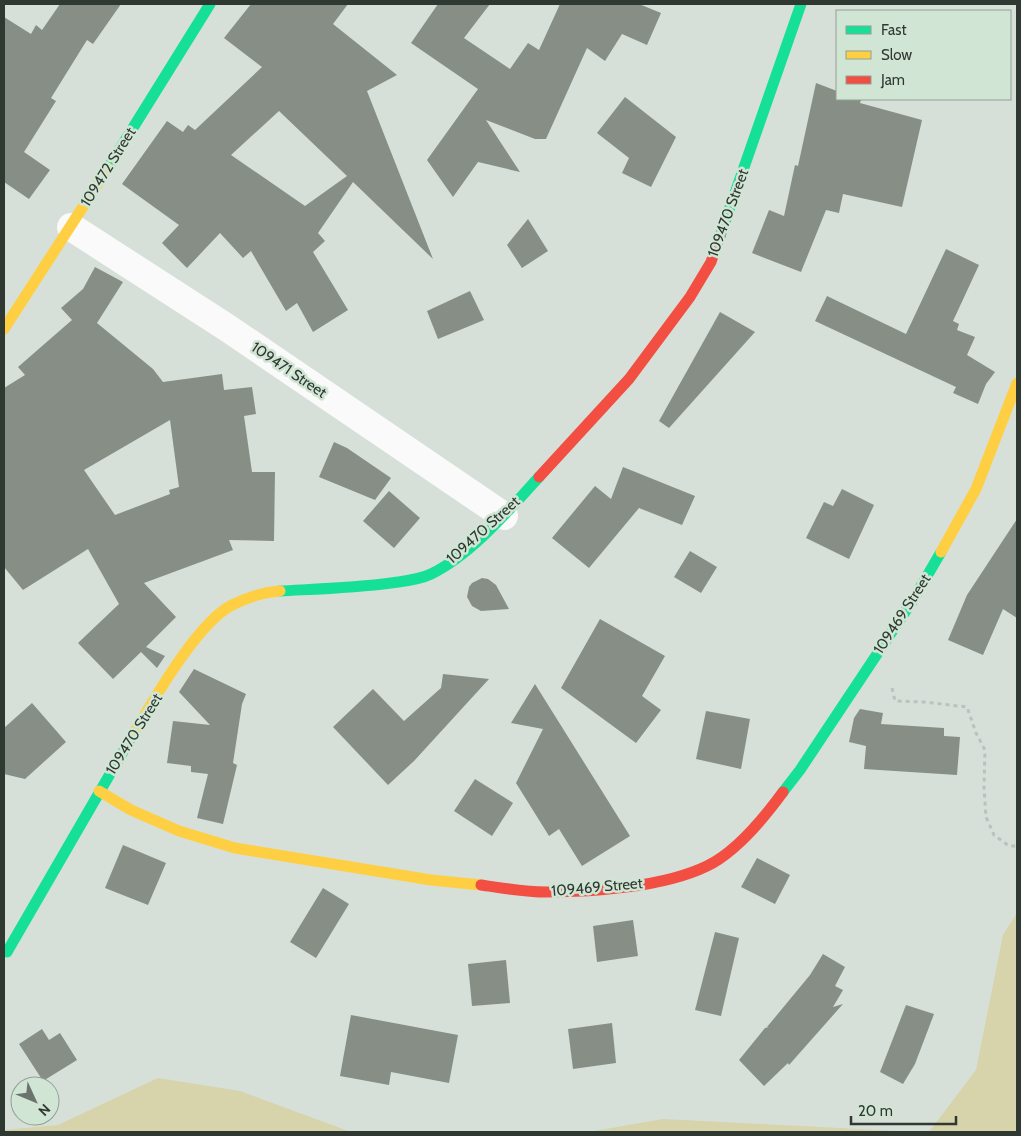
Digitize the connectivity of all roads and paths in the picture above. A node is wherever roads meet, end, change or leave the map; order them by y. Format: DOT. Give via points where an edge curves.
graph roads {
  1 [pos="210,4"];
  2 [pos="801,4"];
  3 [pos="71,228"];
  4 [pos="4,329"];
  5 [pos="1017,383"];
  6 [pos="504,516"];
  7 [pos="876,655"];
  8 [pos="99,791"];
  9 [pos="1017,846"];
  10 [pos="7,952"];
  1 -- 3 [label="street, 109472 Street"];
  2 -- 6 [label="street, 109470 Street" via="710,262 690,297 629,379"];
  3 -- 4 [label="street, 109472 Street"];
  3 -- 6 [label="street, 109471 Street" via="226,327"];
  5 -- 7 [label="street, 109469 Street" via="964,512 913,600"];
  6 -- 8 [label="street, 109470 Street" via="462,554 431,574 371,586 270,592 232,605 211,621 190,646"];
  7 -- 8 [label="street, 109469 Street" via="800,770 762,819 731,850 708,866 678,877 622,888 545,892 431,880 235,848 179,831 131,810"];
  7 -- 9 [label="path" via="888,670 895,701 966,707 985,750 986,817 994,835 1008,846"];
  8 -- 10 [label="street, 109470 Street"];
}
